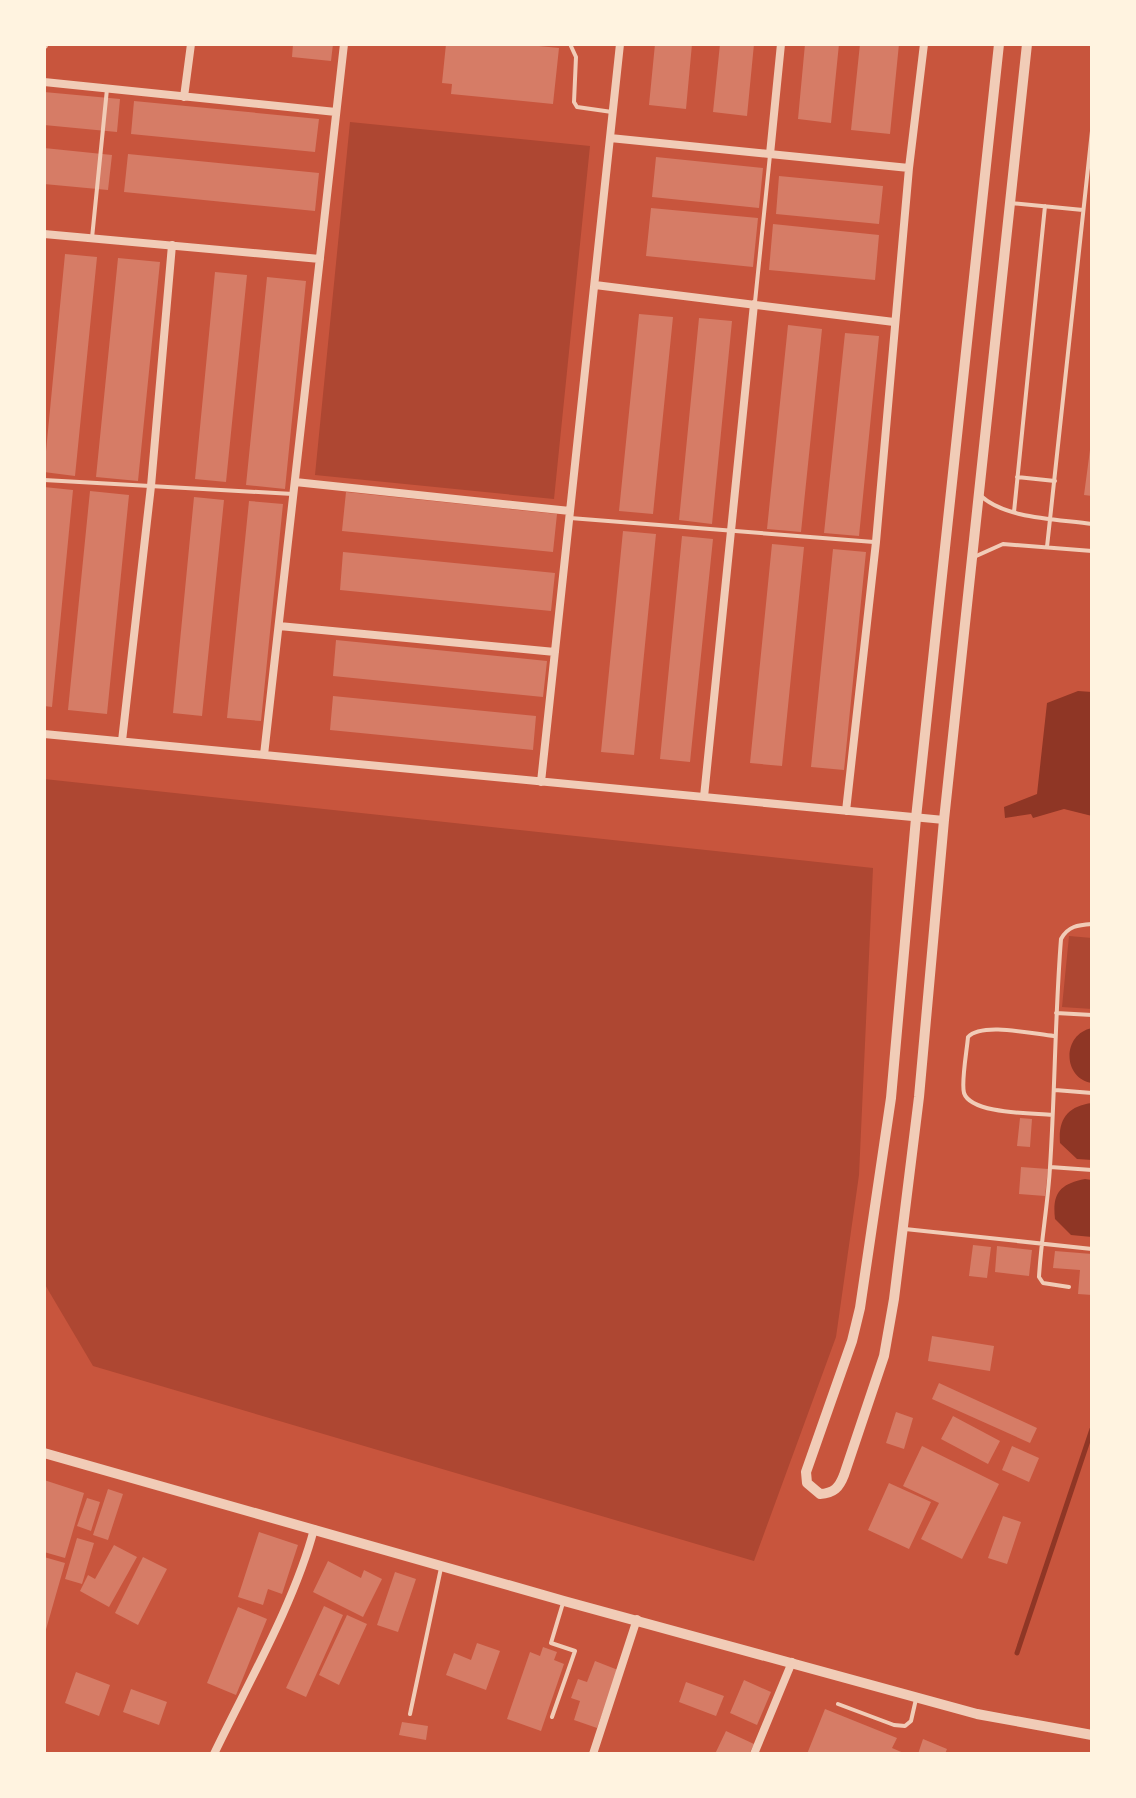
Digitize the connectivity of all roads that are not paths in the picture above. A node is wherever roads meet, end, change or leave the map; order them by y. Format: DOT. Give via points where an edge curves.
graph roads {
  1 [pos="191,44"];
  2 [pos="344,44"];
  3 [pos="570,44"];
  4 [pos="620,44"];
  5 [pos="781,44"];
  6 [pos="924,44"];
  7 [pos="999,44"];
  8 [pos="1027,44"];
  9 [pos="44,82"];
  10 [pos="107,89"];
  11 [pos="184,97"];
  12 [pos="336,112"];
  13 [pos="613,112"];
  14 [pos="1092,131"];
  15 [pos="610,138"];
  16 [pos="770,154"];
  17 [pos="909,168"];
  18 [pos="1010,203"];
  19 [pos="1045,206"];
  20 [pos="1083,210"];
  21 [pos="44,234"];
  22 [pos="92,238"];
  23 [pos="172,245"];
  24 [pos="320,259"];
  25 [pos="595,285"];
  26 [pos="754,304"];
  27 [pos="894,322"];
  28 [pos="1017,477"];
  29 [pos="44,480"];
  30 [pos="1055,481"];
  31 [pos="295,482"];
  32 [pos="151,486"];
  33 [pos="293,494"];
  34 [pos="979,494"];
  35 [pos="1014,512"];
  36 [pos="570,515"];
  37 [pos="1051,518"];
  38 [pos="1092,524"];
  39 [pos="731,532"];
  40 [pos="876,542"];
  41 [pos="1047,547"];
  42 [pos="1092,551"];
  43 [pos="972,558"];
  44 [pos="279,626"];
  45 [pos="555,652"];
  46 [pos="44,734"];
  47 [pos="122,741"];
  48 [pos="264,755"];
  49 [pos="541,782"];
  50 [pos="704,797"];
  51 [pos="846,811"];
  52 [pos="916,818"];
  53 [pos="944,820"];
  54 [pos="1092,924"];
  55 [pos="1056,1013"];
  56 [pos="1092,1015"];
  57 [pos="1054,1036"];
  58 [pos="1055,1090"];
  59 [pos="1092,1093"];
  60 [pos="1052,1115"];
  61 [pos="1050,1167"];
  62 [pos="1092,1170"];
  63 [pos="902,1229"];
  64 [pos="1040,1244"];
  65 [pos="1092,1249"];
  66 [pos="1069,1287"];
  67 [pos="44,1453"];
  68 [pos="314,1529"];
  69 [pos="442,1565"];
  70 [pos="564,1601"];
  71 [pos="637,1619"];
  72 [pos="792,1662"];
  73 [pos="916,1697"];
  74 [pos="838,1704"];
  75 [pos="410,1714"];
  76 [pos="552,1717"];
  77 [pos="1092,1735"];
  78 [pos="214,1754"];
  79 [pos="593,1754"];
  80 [pos="754,1754"];
  1 -- 11 [label="street"];
  2 -- 12 [label="street"];
  3 -- 13 [label="lane" via="576,57 577,107"];
  4 -- 13 [label="street"];
  5 -- 16 [label="street"];
  6 -- 17 [label="street"];
  7 -- 52 [label="street"];
  8 -- 18 [label="street"];
  9 -- 10 [label="street"];
  10 -- 11 [label="street"];
  10 -- 22 [label="lane"];
  11 -- 12 [label="street"];
  12 -- 24 [label="street"];
  13 -- 15 [label="street"];
  14 -- 20 [label="lane"];
  15 -- 16 [label="street"];
  15 -- 25 [label="street"];
  16 -- 17 [label="street"];
  16 -- 26 [label="lane"];
  17 -- 27 [label="street"];
  18 -- 19 [label="lane"];
  18 -- 34 [label="street"];
  19 -- 20 [label="lane"];
  19 -- 28 [label="lane"];
  20 -- 30 [label="lane"];
  21 -- 22 [label="street"];
  22 -- 23 [label="street"];
  23 -- 24 [label="street"];
  23 -- 32 [label="street"];
  24 -- 31 [label="street"];
  25 -- 26 [label="street"];
  25 -- 36 [label="street"];
  26 -- 27 [label="street"];
  26 -- 39 [label="street"];
  27 -- 40 [label="street"];
  28 -- 30 [label="lane"];
  28 -- 35 [label="lane"];
  29 -- 32 [label="lane"];
  30 -- 37 [label="lane"];
  31 -- 33 [label="street"];
  31 -- 36 [label="street"];
  32 -- 33 [label="lane"];
  32 -- 47 [label="street"];
  33 -- 44 [label="street"];
  34 -- 35 [label="lane" via="991,506"];
  34 -- 43 [label="street"];
  35 -- 37 [label="lane"];
  36 -- 39 [label="lane"];
  36 -- 45 [label="street"];
  37 -- 38 [label="lane"];
  37 -- 41 [label="lane"];
  39 -- 40 [label="lane"];
  39 -- 50 [label="street"];
  40 -- 51 [label="street"];
  41 -- 42 [label="lane"];
  41 -- 43 [label="lane" via="1003,544"];
  43 -- 53 [label="street"];
  44 -- 45 [label="street"];
  44 -- 48 [label="street"];
  45 -- 49 [label="street"];
  46 -- 47 [label="street"];
  47 -- 48 [label="street"];
  48 -- 49 [label="street"];
  49 -- 50 [label="street"];
  50 -- 51 [label="street"];
  51 -- 52 [label="street"];
  52 -- 53 [label="street"];
  52 -- 63 [label="street" via="891,1098 865,1287 852,1341 806,1472 807,1483 820,1494 831,1494 839,1486 884,1356"];
  53 -- 63 [label="street"];
  54 -- 55 [label="lane" via="1076,925 1061,939"];
  55 -- 56 [label="lane"];
  55 -- 57 [label="lane"];
  57 -- 58 [label="lane"];
  57 -- 60 [label="lane" via="974,1031 968,1037 964,1093 982,1108"];
  58 -- 59 [label="lane"];
  58 -- 60 [label="lane"];
  60 -- 61 [label="lane"];
  61 -- 62 [label="lane"];
  61 -- 64 [label="lane"];
  63 -- 64 [label="lane"];
  64 -- 65 [label="lane"];
  64 -- 66 [label="lane" via="1043,1283"];
  67 -- 68 [label="street"];
  68 -- 69 [label="street"];
  68 -- 78 [label="street" via="282,1613"];
  69 -- 70 [label="street"];
  69 -- 75 [label="lane"];
  70 -- 71 [label="street"];
  70 -- 76 [label="lane" via="551,1643 575,1651"];
  71 -- 72 [label="street"];
  71 -- 79 [label="street"];
  72 -- 73 [label="street"];
  72 -- 80 [label="street"];
  73 -- 74 [label="lane" via="905,1726"];
  73 -- 77 [label="street"];
}
